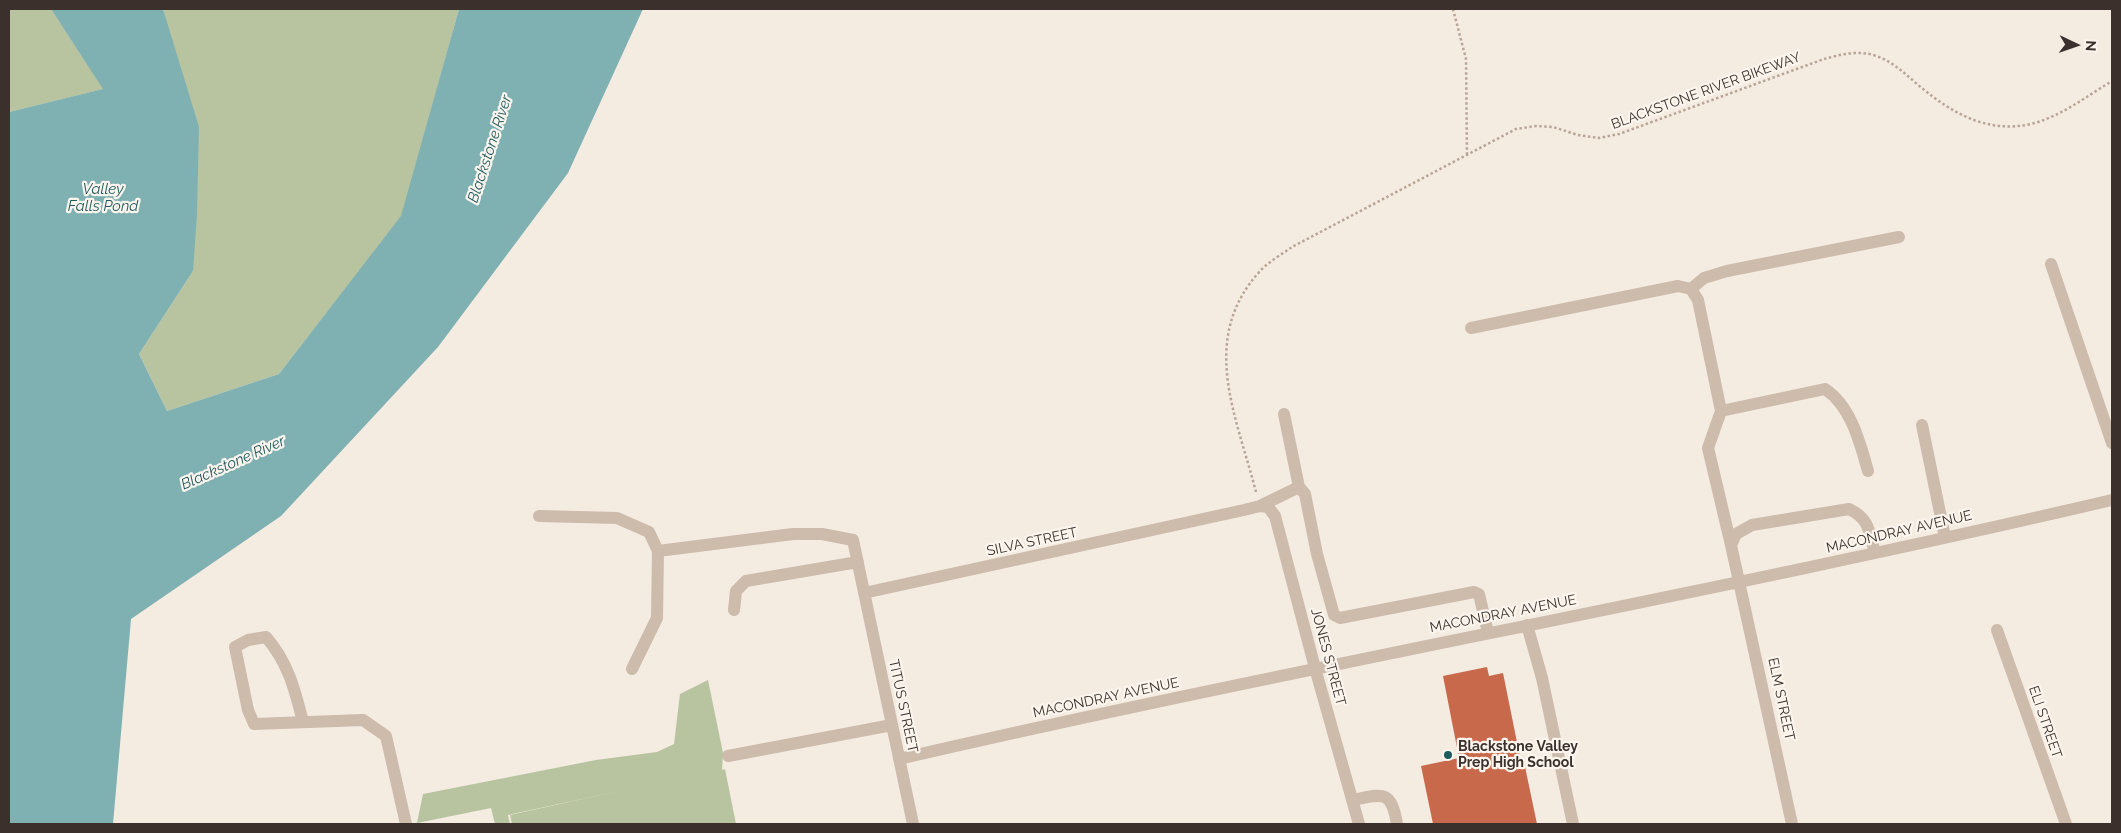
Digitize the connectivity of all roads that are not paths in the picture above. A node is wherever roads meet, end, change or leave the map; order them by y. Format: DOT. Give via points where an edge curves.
graph roads {
  1 [pos="1899,238"];
  2 [pos="2051,264"];
  3 [pos="1690,288"];
  4 [pos="1471,328"];
  5 [pos="1721,411"];
  6 [pos="1284,414"];
  7 [pos="1922,425"];
  8 [pos="2112,443"];
  9 [pos="1868,471"];
  10 [pos="1299,487"];
  11 [pos="2112,500"];
  12 [pos="1260,506"];
  13 [pos="539,516"];
  14 [pos="1945,537"];
  15 [pos="1731,545"];
  16 [pos="658,552"];
  17 [pos="1874,553"];
  18 [pos="858,562"];
  19 [pos="1740,580"];
  20 [pos="864,593"];
  21 [pos="734,610"];
  22 [pos="1527,625"];
  23 [pos="1998,630"];
  24 [pos="1488,633"];
  25 [pos="1314,668"];
  26 [pos="632,669"];
  27 [pos="303,722"];
  28 [pos="892,725"];
  29 [pos="728,756"];
  30 [pos="899,759"];
  31 [pos="1352,800"];
  32 [pos="406,824"];
  33 [pos="913,824"];
  34 [pos="1359,824"];
  35 [pos="1397,824"];
  36 [pos="1572,824"];
  37 [pos="1792,824"];
  38 [pos="2066,824"];
  1 -- 3 [label="street" via="1727,271 1704,278"];
  2 -- 8 [label="street"];
  3 -- 4 [label="street" via="1678,286"];
  3 -- 5 [label="street" via="1698,300"];
  5 -- 9 [label="street" via="1825,390 1833,394 1857,431"];
  5 -- 15 [label="street, ELM STREET" via="1708,448"];
  6 -- 10 [label="street"];
  7 -- 14 [label="street"];
  10 -- 12 [label="street, SILVA STREET"];
  10 -- 24 [label="street" via="1304,494 1334,615 1340,618 1474,592 1479,594"];
  11 -- 14 [label="street, MACONDRAY AVENUE"];
  12 -- 20 [label="street, SILVA STREET"];
  12 -- 25 [label="street, JONES STREET" via="1268,507 1275,516"];
  13 -- 16 [label="street" via="617,518 649,532"];
  14 -- 17 [label="street, MACONDRAY AVENUE"];
  15 -- 17 [label="street" via="1736,534 1752,525 1849,509 1860,514 1867,523"];
  15 -- 19 [label="street, ELM STREET"];
  16 -- 18 [label="street" via="793,534 822,534 853,540"];
  16 -- 26 [label="street" via="657,618"];
  17 -- 19 [label="street, MACONDRAY AVENUE"];
  18 -- 20 [label="street"];
  18 -- 21 [label="street" via="746,581 736,591"];
  19 -- 22 [label="street, MACONDRAY AVENUE"];
  19 -- 37 [label="street, ELM STREET"];
  20 -- 28 [label="street, TITUS STREET"];
  22 -- 24 [label="street, MACONDRAY AVENUE"];
  22 -- 36 [label="street" via="1542,678"];
  23 -- 38 [label="street, ELI STREET"];
  24 -- 25 [label="street, MACONDRAY AVENUE"];
  25 -- 30 [label="street, MACONDRAY AVENUE"];
  25 -- 31 [label="street, JONES STREET"];
  27 -- 27 [label="street" via="291,677 278,651 266,637 248,640 235,647 254,724"];
  27 -- 32 [label="street" via="363,720 386,736"];
  28 -- 29 [label="street"];
  28 -- 30 [label="street, TITUS STREET"];
  30 -- 33 [label="street, TITUS STREET"];
  31 -- 34 [label="street, JONES STREET"];
  31 -- 35 [label="street" via="1382,794 1394,807"];
}
